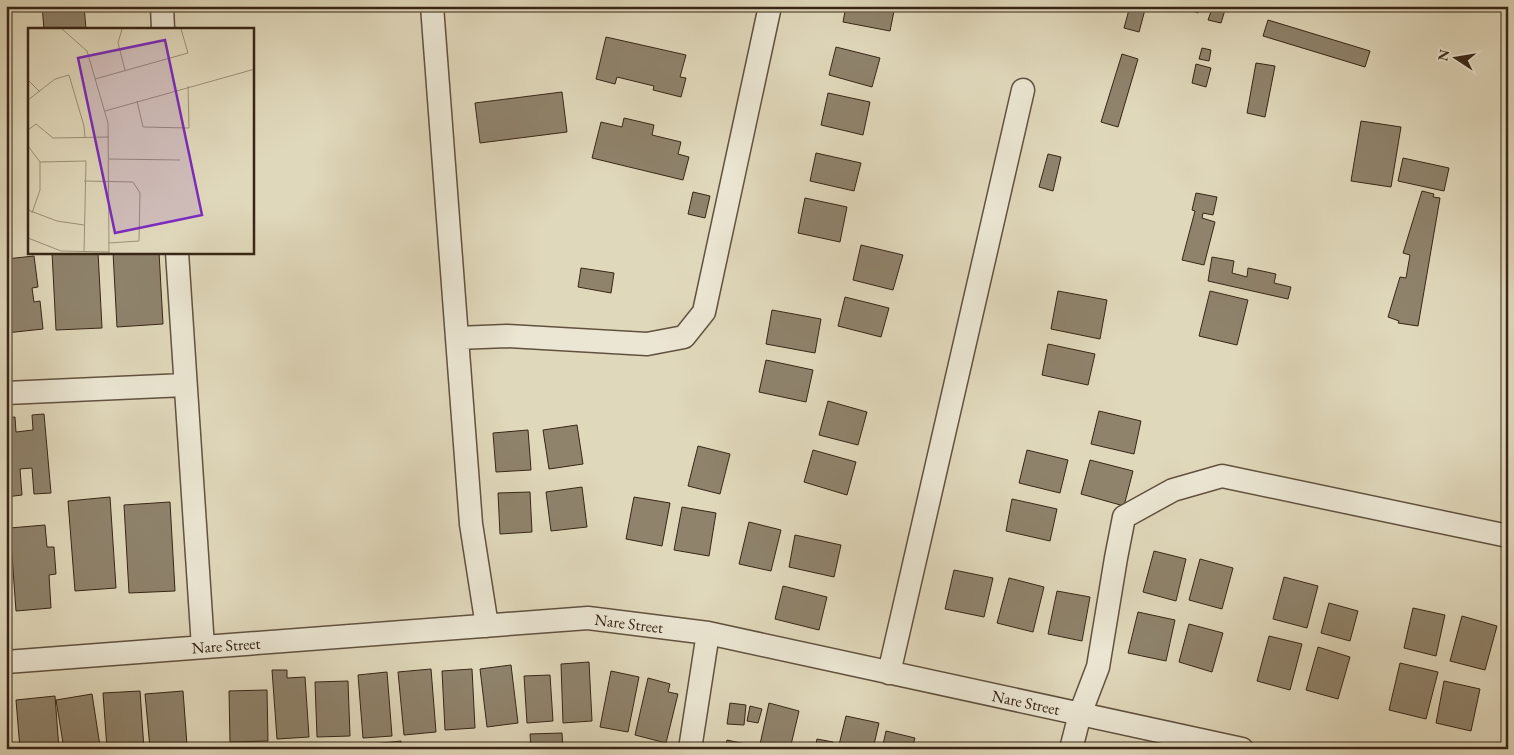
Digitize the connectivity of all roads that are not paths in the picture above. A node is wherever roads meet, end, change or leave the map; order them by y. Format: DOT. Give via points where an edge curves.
graph roads {
  1 [pos="162,6"];
  2 [pos="432,6"];
  3 [pos="770,6"];
  4 [pos="163,28"];
  5 [pos="1023,90"];
  6 [pos="177,254"];
  7 [pos="457,338"];
  8 [pos="185,385"];
  9 [pos="6,393"];
  10 [pos="1508,536"];
  11 [pos="487,626"];
  12 [pos="708,633"];
  13 [pos="203,647"];
  14 [pos="6,662"];
  15 [pos="889,673"];
  16 [pos="1080,714"];
  17 [pos="690,749"];
  18 [pos="1071,749"];
  19 [pos="1242,749"];
  1 -- 4 [label="street"];
  2 -- 7 [label="street"];
  3 -- 7 [label="street" via="704,312 684,336 647,344 507,336"];
  5 -- 15 [label="street"];
  6 -- 8 [label="street"];
  7 -- 11 [label="street" via="471,524"];
  8 -- 9 [label="street"];
  8 -- 13 [label="street"];
  10 -- 16 [label="street" via="1222,476 1173,490 1124,517 1098,667"];
  11 -- 12 [label="street, Nare Street" via="588,618"];
  11 -- 13 [label="street, Nare Street"];
  12 -- 15 [label="street, Nare Street"];
  12 -- 17 [label="street"];
  13 -- 14 [label="street, Nare Street"];
  15 -- 16 [label="street, Nare Street"];
  16 -- 18 [label="street"];
  16 -- 19 [label="street, Nare Street"];
}
